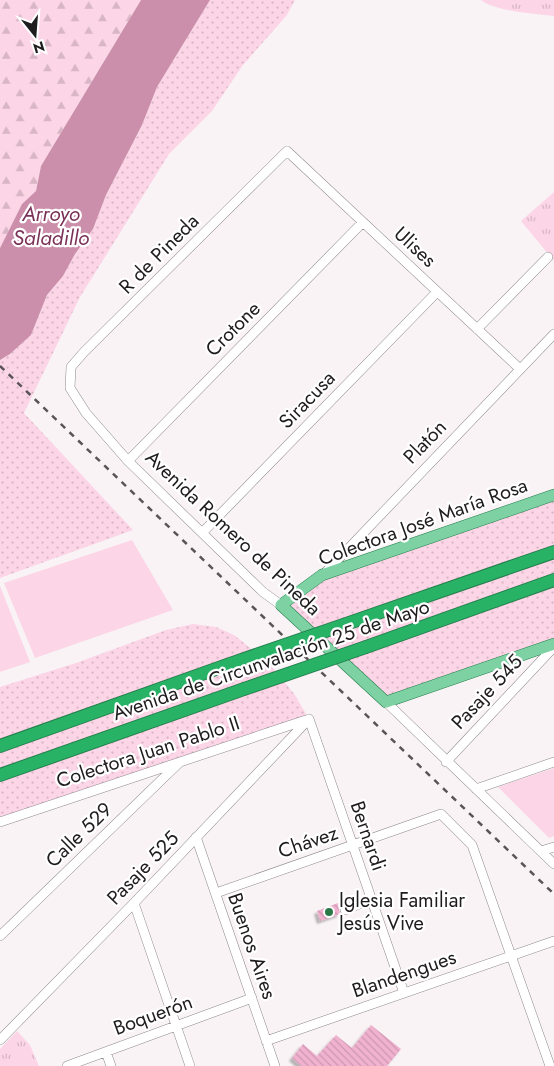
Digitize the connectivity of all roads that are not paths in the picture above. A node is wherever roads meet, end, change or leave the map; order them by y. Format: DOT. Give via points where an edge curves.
graph roads {
  1 [pos="287,151"];
  2 [pos="363,222"];
  3 [pos="548,257"];
  4 [pos="437,292"];
  5 [pos="477,329"];
  6 [pos="554,334"];
  7 [pos="520,369"];
  8 [pos="70,388"];
  9 [pos="128,461"];
  10 [pos="554,495"];
  11 [pos="202,533"];
  12 [pos="554,552"];
  13 [pos="322,575"];
  14 [pos="553,580"];
  15 [pos="281,605"];
  16 [pos="554,646"];
  17 [pos="386,702"];
  18 [pos="309,719"];
  19 [pos="0,746"];
  20 [pos="182,760"];
  21 [pos="446,762"];
  22 [pos="554,762"];
  23 [pos="0,775"];
  24 [pos="476,789"];
  25 [pos="0,822"];
  26 [pos="196,837"];
  27 [pos="352,845"];
  28 [pos="554,847"];
  29 [pos="541,851"];
  30 [pos="554,864"];
  31 [pos="216,893"];
  32 [pos="371,900"];
  33 [pos="134,903"];
  34 [pos="345,910"];
  35 [pos="0,936"];
  36 [pos="554,941"];
  37 [pos="512,955"];
  38 [pos="404,993"];
  39 [pos="252,998"];
  40 [pos="176,1025"];
  41 [pos="0,1040"];
  42 [pos="266,1041"];
  43 [pos="106,1052"];
  44 [pos="67,1066"];
  45 [pos="111,1066"];
  46 [pos="190,1066"];
  47 [pos="275,1066"];
  48 [pos="550,1066"];
  1 -- 2 [label="street, Ulises"];
  1 -- 8 [label="street, R de Pineda" via="84,352 71,367"];
  2 -- 4 [label="street, Ulises"];
  2 -- 9 [label="street, Crotone"];
  3 -- 5 [label="street"];
  4 -- 5 [label="street, Ulises"];
  4 -- 11 [label="street, Siracusa"];
  5 -- 7 [label="street, Ulises"];
  6 -- 7 [label="street, Platón"];
  7 -- 13 [label="street, Platón"];
  8 -- 9 [label="street, Avenida Romero de Pineda" via="86,413"];
  9 -- 11 [label="street, Avenida Romero de Pineda"];
  10 -- 13 [label="main road, Colectora José María Rosa"];
  11 -- 15 [label="street, Avenida Romero de Pineda" via="263,592"];
  12 -- 19 [label="highway, Avenida de Circunvalación 25 de Mayo, bridge"];
  13 -- 15 [label="main road, Colectora José María Rosa"];
  14 -- 23 [label="highway, Avenida de Circunvalación 25 de Mayo, bridge"];
  15 -- 17 [label="main road, Avenida Romero de Pineda"];
  16 -- 17 [label="main road"];
  16 -- 21 [label="street, Pasaje 545"];
  17 -- 21 [label="street, Avenida Romero de Pineda"];
  18 -- 20 [label="street, Colectora Juan Pablo II"];
  18 -- 26 [label="street, Pasaje 525"];
  18 -- 27 [label="street, Bernardi"];
  20 -- 25 [label="street, Colectora Juan Pablo II"];
  20 -- 35 [label="street, Calle 529"];
  21 -- 24 [label="street, Avenida Romero de Pineda"];
  22 -- 24 [label="street"];
  24 -- 29 [label="street, Avenida Romero de Pineda"];
  26 -- 31 [label="street, Buenos Aires"];
  26 -- 33 [label="street, Pasaje 525"];
  27 -- 31 [label="street, Chávez"];
  27 -- 32 [label="street, Bernardi"];
  27 -- 37 [label="street, Chávez" via="441,814 472,844"];
  28 -- 29 [label="street"];
  29 -- 30 [label="street, Avenida Romero de Pineda"];
  31 -- 39 [label="street, Buenos Aires"];
  32 -- 34 [label="street"];
  32 -- 38 [label="street, Bernardi"];
  33 -- 40 [label="street"];
  33 -- 41 [label="street, Pasaje 525"];
  36 -- 37 [label="street, Blandengues"];
  37 -- 38 [label="street, Blandengues"];
  37 -- 48 [label="street"];
  38 -- 42 [label="street, Blandengues"];
  39 -- 40 [label="street, Boquerón"];
  39 -- 42 [label="street, Buenos Aires"];
  40 -- 43 [label="street, Boquerón"];
  40 -- 46 [label="street"];
  42 -- 47 [label="street, Buenos Aires"];
  43 -- 44 [label="street, Boquerón"];
  43 -- 45 [label="street"];
}
